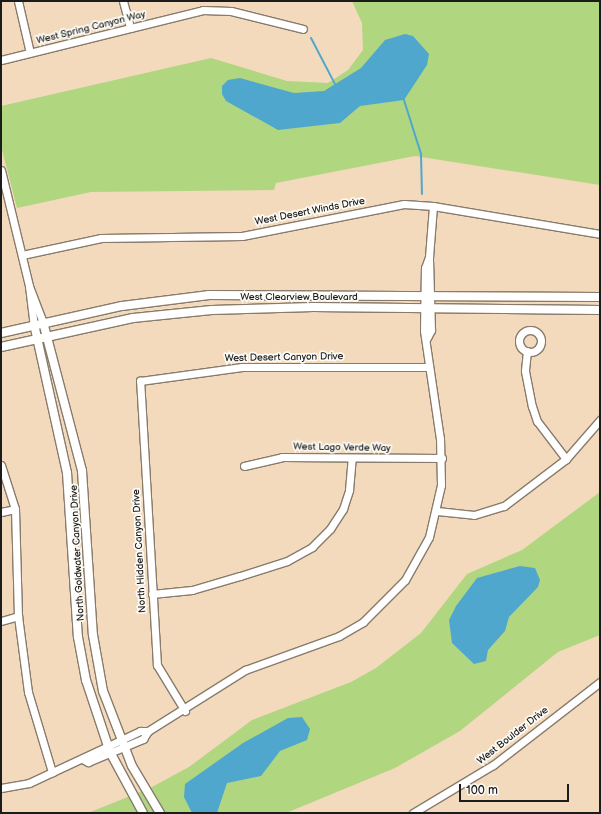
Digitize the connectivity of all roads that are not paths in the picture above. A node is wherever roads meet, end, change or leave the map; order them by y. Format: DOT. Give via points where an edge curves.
graph roads {
  1 [pos="18,1"];
  2 [pos="123,1"];
  3 [pos="217,5"];
  4 [pos="130,28"];
  5 [pos="303,29"];
  6 [pos="30,53"];
  7 [pos="1,60"];
  8 [pos="1,173"];
  9 [pos="434,206"];
  10 [pos="600,234"];
  11 [pos="22,255"];
  12 [pos="29,286"];
  13 [pos="428,295"];
  14 [pos="600,297"];
  15 [pos="427,309"];
  16 [pos="600,310"];
  17 [pos="43,322"];
  18 [pos="34,324"];
  19 [pos="1,333"];
  20 [pos="48,334"];
  21 [pos="35,338"];
  22 [pos="1,347"];
  23 [pos="528,352"];
  24 [pos="429,367"];
  25 [pos="140,381"];
  26 [pos="600,420"];
  27 [pos="352,458"];
  28 [pos="442,458"];
  29 [pos="566,459"];
  30 [pos="1,465"];
  31 [pos="244,466"];
  32 [pos="15,509"];
  33 [pos="437,511"];
  34 [pos="1,512"];
  35 [pos="152,594"];
  36 [pos="18,616"];
  37 [pos="1,621"];
  38 [pos="600,682"];
  39 [pos="185,711"];
  40 [pos="115,746"];
  41 [pos="52,772"];
  42 [pos="1,788"];
  43 [pos="143,813"];
  44 [pos="160,813"];
  45 [pos="413,813"];
  1 -- 6 [label="street"];
  2 -- 4 [label="street"];
  3 -- 4 [label="street, West Spring Canyon Way"];
  3 -- 5 [label="street, West Spring Canyon Way"];
  4 -- 6 [label="street, West Spring Canyon Way"];
  6 -- 7 [label="street, West Spring Canyon Way"];
  8 -- 11 [label="street, North Goldwater Canyon Drive"];
  9 -- 10 [label="street, West Desert Winds Drive"];
  9 -- 11 [label="street, West Desert Winds Drive" via="404,204 242,236 87,240"];
  9 -- 13 [label="street"];
  11 -- 12 [label="street, North Goldwater Canyon Drive"];
  12 -- 17 [label="street, North Goldwater Canyon Drive"];
  12 -- 18 [label="street, North Goldwater Canyon Drive"];
  13 -- 14 [label="street, West Clearview Boulevard"];
  13 -- 15 [label="street"];
  13 -- 17 [label="street, West Clearview Boulevard" via="209,295 122,306"];
  15 -- 16 [label="street, West Clearview Boulevard"];
  15 -- 20 [label="street, West Clearview Boulevard" via="212,310 134,318"];
  15 -- 24 [label="street"];
  17 -- 18 [label="street, West Clearview Boulevard"];
  17 -- 20 [label="street, North Goldwater Canyon Drive"];
  18 -- 19 [label="street, West Clearview Boulevard"];
  18 -- 21 [label="street, North Goldwater Canyon Drive"];
  20 -- 21 [label="street, West Clearview Boulevard"];
  20 -- 40 [label="street, North Goldwater Canyon Drive" via="81,466 87,509 94,647"];
  21 -- 22 [label="street, West Clearview Boulevard"];
  21 -- 40 [label="street, North Goldwater Canyon Drive" via="67,473 82,661"];
  23 -- 29 [label="street" via="525,371 537,421"];
  24 -- 25 [label="street, West Desert Canyon Drive" via="242,367"];
  24 -- 28 [label="street"];
  25 -- 35 [label="street, North Hidden Canyon Drive"];
  26 -- 29 [label="street"];
  27 -- 28 [label="street, West Lago Verde Way"];
  27 -- 31 [label="street, West Lago Verde Way" via="269,458"];
  27 -- 35 [label="street" via="349,490 342,509 330,529 312,547 287,561 240,576 192,590"];
  28 -- 33 [label="street"];
  29 -- 33 [label="street" via="504,506 474,515"];
  30 -- 32 [label="street"];
  32 -- 34 [label="street"];
  32 -- 36 [label="street"];
  33 -- 39 [label="street" via="422,552 405,580 363,622 305,651 245,670"];
  35 -- 39 [label="street, North Hidden Canyon Drive" via="157,666"];
  36 -- 37 [label="street"];
  36 -- 41 [label="street" via="28,692"];
  38 -- 45 [label="street, West Boulder Drive" via="493,765"];
  39 -- 40 [label="street" via="148,732 143,738"];
  40 -- 41 [label="street" via="88,762 82,759"];
  40 -- 43 [label="street, North Goldwater Canyon Drive"];
  40 -- 44 [label="street, North Goldwater Canyon Drive"];
  41 -- 42 [label="street" via="29,783"];
}
